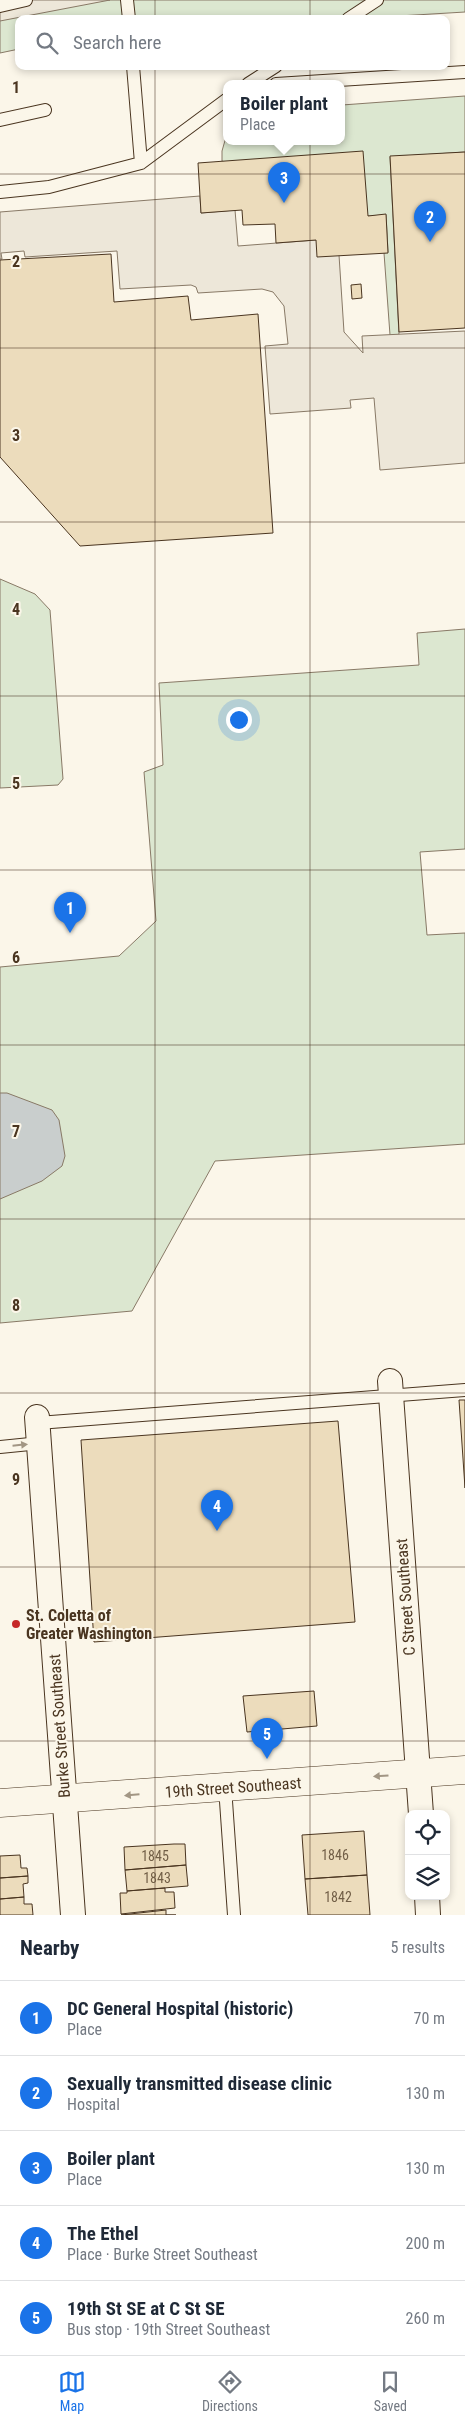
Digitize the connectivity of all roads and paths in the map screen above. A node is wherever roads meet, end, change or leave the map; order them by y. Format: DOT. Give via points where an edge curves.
graph roads {
  1 [pos="26,0"];
  2 [pos="127,0"];
  3 [pos="377,0"];
  4 [pos="0,6"];
  5 [pos="129,15"];
  6 [pos="354,15"];
  7 [pos="133,70"];
  8 [pos="270,70"];
  9 [pos="465,72"];
  10 [pos="254,80"];
  11 [pos="339,80"];
  12 [pos="223,102"];
  13 [pos="45,110"];
  14 [pos="0,120"];
  15 [pos="141,163"];
  16 [pos="0,192"];
  17 [pos="390,1388"];
  18 [pos="465,1390"];
  19 [pos="38,1428"];
  20 [pos="0,1447"];
  21 [pos="465,1770"];
  22 [pos="418,1774"];
  23 [pos="225,1788"];
  24 [pos="64,1799"];
  25 [pos="0,1803"];
  26 [pos="421,1810"];
  27 [pos="427,1900"];
  28 [pos="73,1915"];
  29 [pos="234,1915"];
  30 [pos="428,1915"];
  1 -- 4 [label="lane"];
  2 -- 5 [label="lane"];
  3 -- 6 [label="lane"];
  7 -- 15 [label="lane"];
  8 -- 10 [label="lane"];
  9 -- 11 [label="lane"];
  12 -- 15 [label="lane"];
  13 -- 14 [label="lane"];
  15 -- 16 [label="lane" via="49,187"];
  17 -- 18 [label="lane"];
  17 -- 19 [label="lane"];
  17 -- 22 [label="street, C Street Southeast"];
  20 -- 19 [label="lane, one-way"];
  19 -- 24 [label="street, Burke Street Southeast"];
  21 -- 22 [label="main road, 19th Street Southeast"];
  22 -- 23 [label="main road, 19th Street Southeast, one-way"];
  22 -- 26 [label="street, C Street Southeast"];
  23 -- 24 [label="main road, 19th Street Southeast, one-way"];
  23 -- 29 [label="lane"];
  24 -- 25 [label="main road, 19th Street Southeast"];
  24 -- 28 [label="street, Burke Street Southeast"];
  27 -- 30 [label="street"];
}
